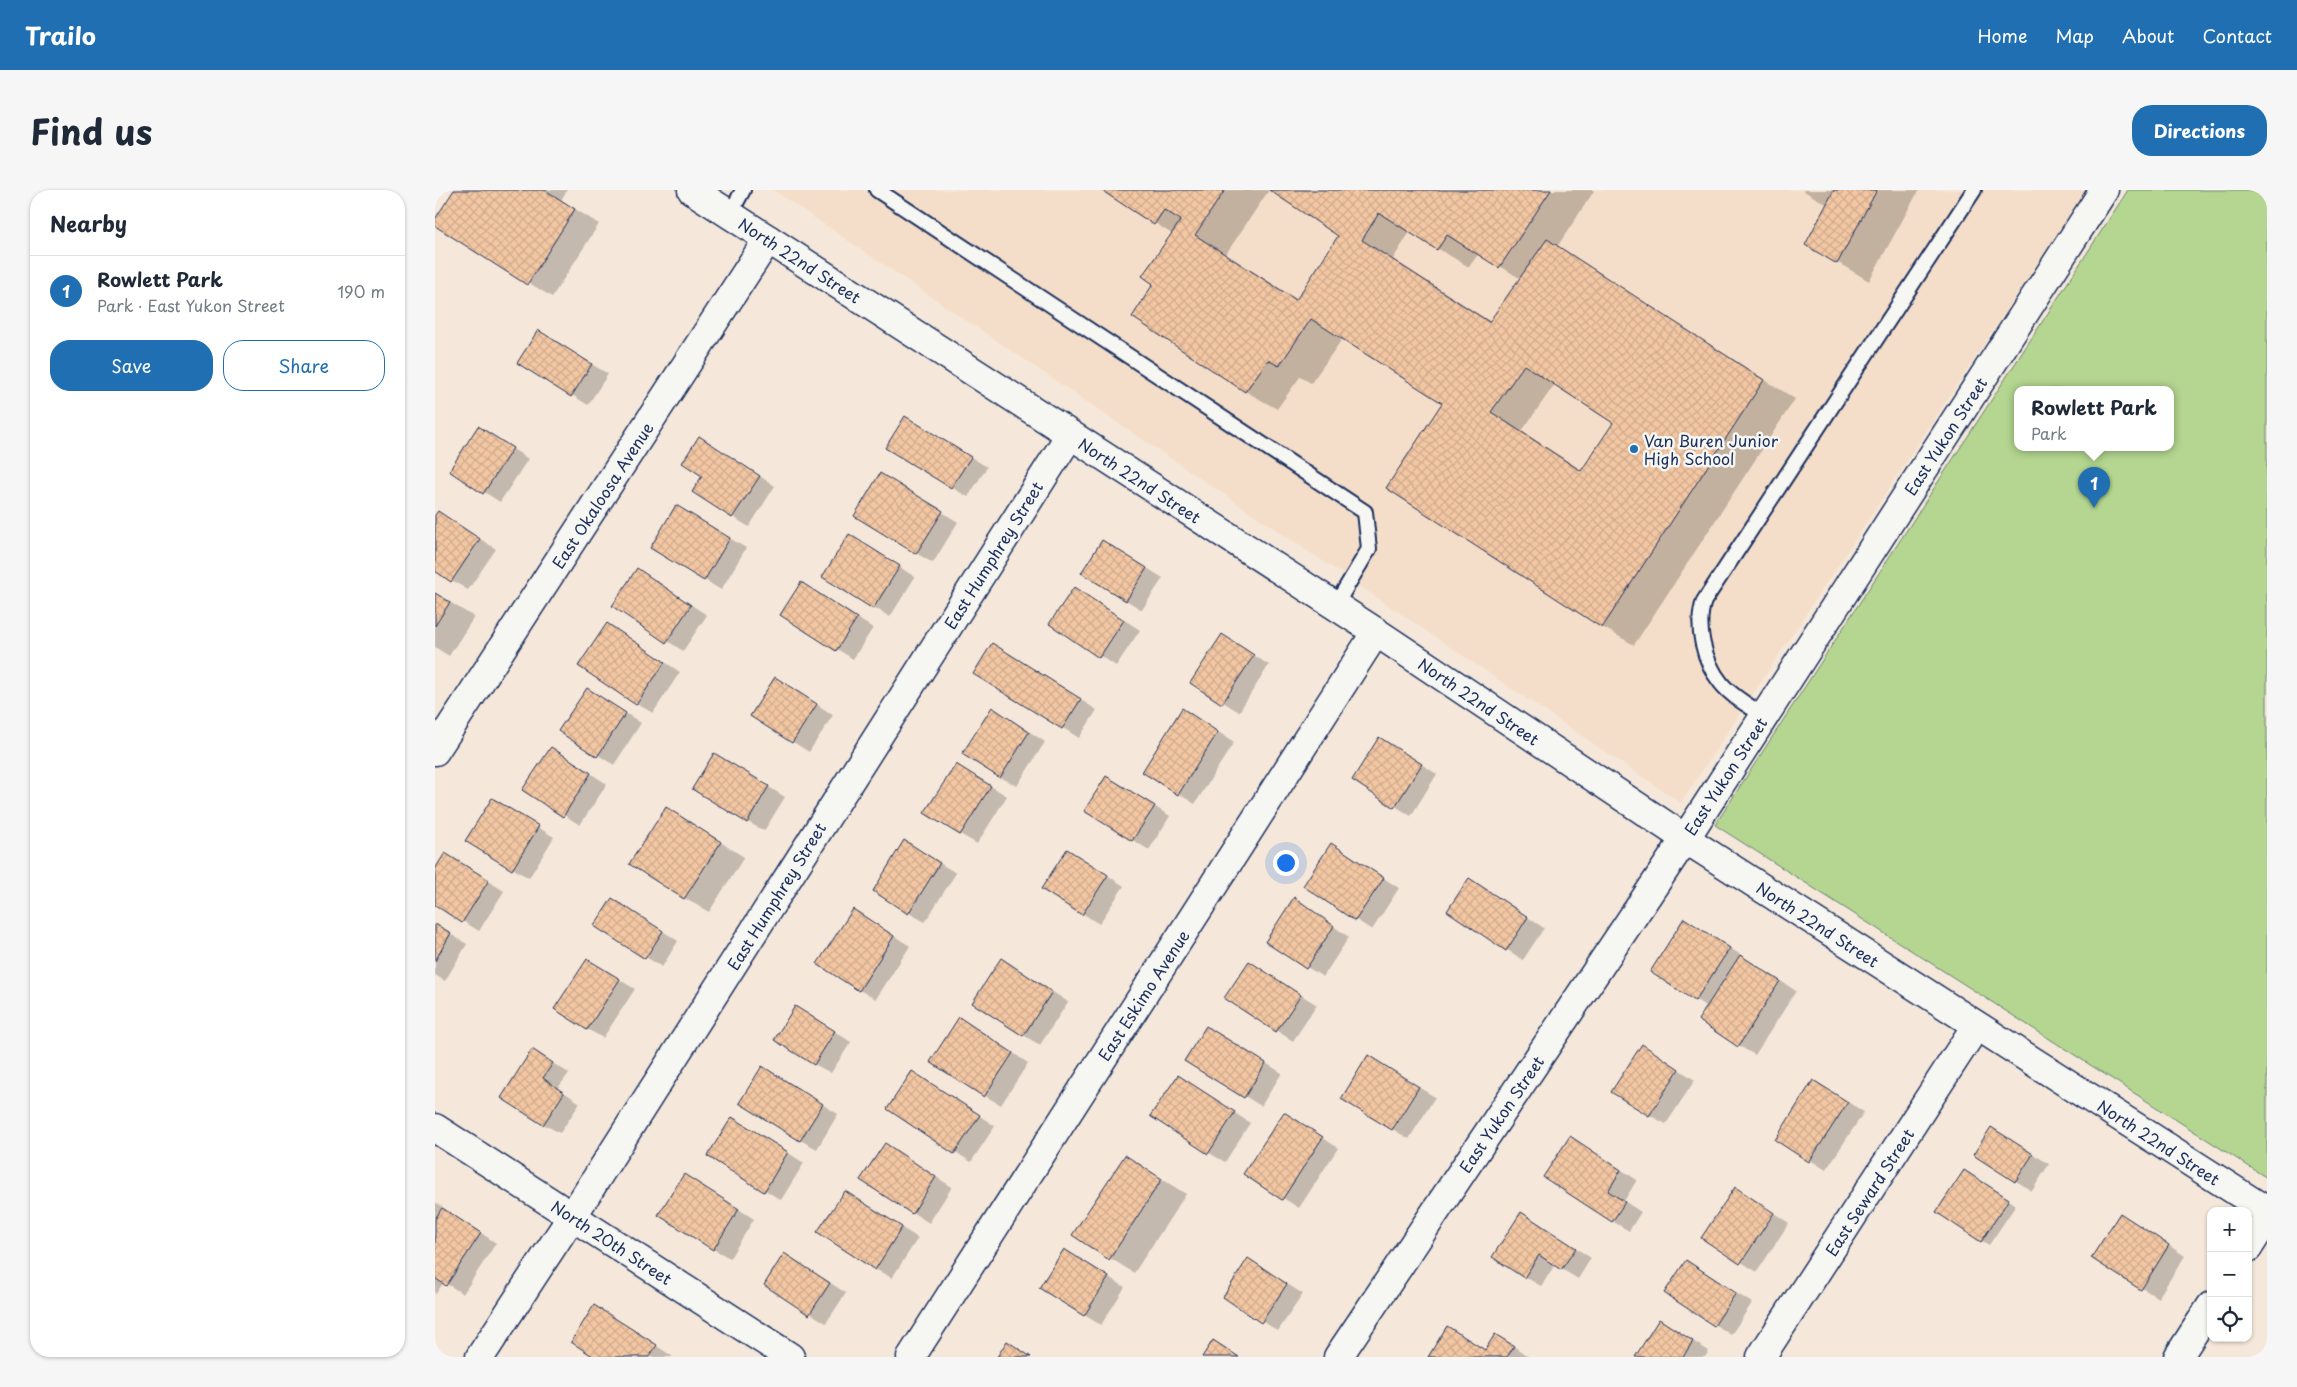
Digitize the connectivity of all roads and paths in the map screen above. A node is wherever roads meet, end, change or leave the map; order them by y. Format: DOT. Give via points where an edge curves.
graph roads {
  1 [pos="693,190"];
  2 [pos="743,190"];
  3 [pos="877,190"];
  4 [pos="1974,190"];
  5 [pos="2104,190"];
  6 [pos="729,214"];
  7 [pos="768,239"];
  8 [pos="1069,435"];
  9 [pos="1335,606"];
  10 [pos="1376,632"];
  11 [pos="1765,716"];
  12 [pos="435,751"];
  13 [pos="1685,839"];
  14 [pos="1977,1026"];
  15 [pos="435,1128"];
  16 [pos="2267,1211"];
  17 [pos="572,1216"];
  18 [pos="2267,1218"];
  19 [pos="2252,1242"];
  20 [pos="2207,1312"];
  21 [pos="481,1357"];
  22 [pos="790,1357"];
  23 [pos="911,1357"];
  24 [pos="1338,1357"];
  25 [pos="1761,1357"];
  26 [pos="2178,1357"];
  1 -- 6 [label="street, North 22nd Street"];
  2 -- 6 [label="lane"];
  3 -- 9 [label="lane" via="1365,512 1369,549"];
  4 -- 11 [label="lane" via="1704,601 1700,614 1703,641 1720,682 1733,695"];
  5 -- 11 [label="street, East Yukon Street"];
  6 -- 7 [label="street, North 22nd Street"];
  7 -- 8 [label="street, North 22nd Street"];
  7 -- 12 [label="street, East Okaloosa Avenue"];
  8 -- 9 [label="street, North 22nd Street"];
  8 -- 17 [label="street, East Humphrey Street"];
  9 -- 10 [label="street, North 22nd Street"];
  10 -- 13 [label="street, North 22nd Street"];
  10 -- 23 [label="street, East Eskimo Avenue"];
  11 -- 13 [label="street, East Yukon Street"];
  13 -- 14 [label="street, North 22nd Street"];
  13 -- 24 [label="street, East Yukon Street"];
  14 -- 16 [label="street, North 22nd Street"];
  14 -- 25 [label="street, East Seward Street"];
  15 -- 17 [label="street, North 20th Street"];
  17 -- 21 [label="street, East Humphrey Street"];
  17 -- 22 [label="street, North 20th Street"];
  18 -- 19 [label="street"];
  20 -- 26 [label="street"];
}
